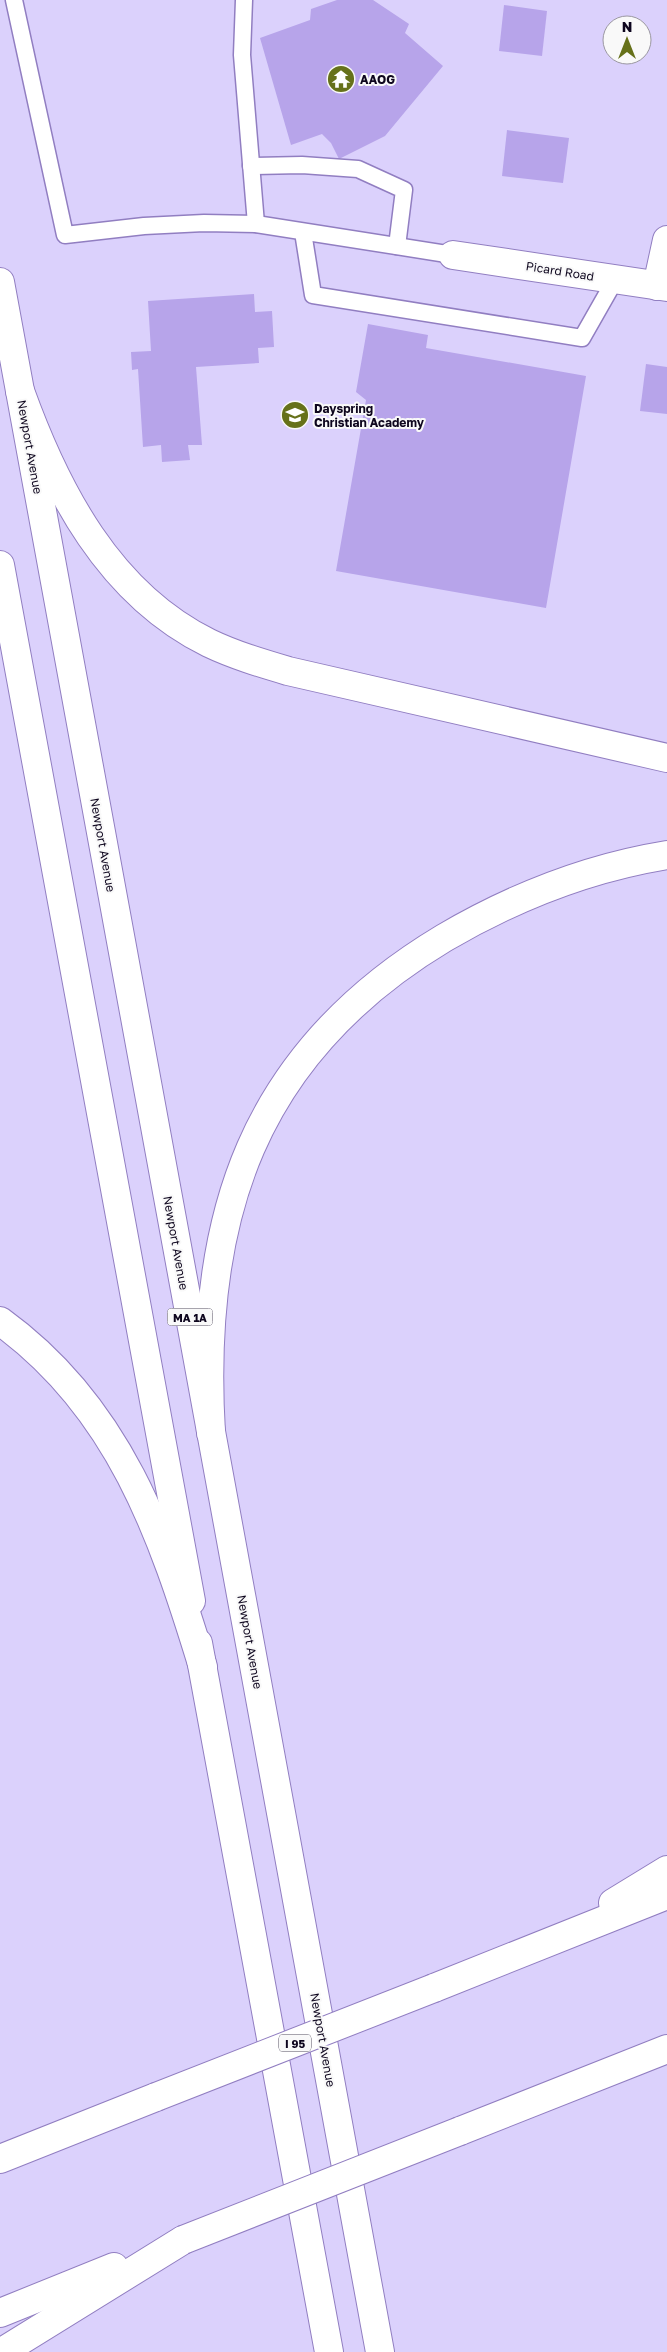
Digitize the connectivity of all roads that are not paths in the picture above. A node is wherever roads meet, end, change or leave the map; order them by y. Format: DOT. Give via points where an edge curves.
graph roads {
  1 [pos="14,0"];
  2 [pos="244,0"];
  3 [pos="251,166"];
  4 [pos="256,224"];
  5 [pos="303,232"];
  6 [pos="667,240"];
  7 [pos="397,246"];
  8 [pos="454,255"];
  9 [pos="615,280"];
  10 [pos="0,282"];
  11 [pos="662,287"];
  12 [pos="20,391"];
  13 [pos="0,565"];
  14 [pos="667,758"];
  15 [pos="667,855"];
  16 [pos="0,1321"];
  17 [pos="211,1433"];
  18 [pos="203,1668"];
  19 [pos="667,1870"];
  20 [pos="667,1895"];
  21 [pos="545,1944"];
  22 [pos="667,2049"];
  23 [pos="667,2066"];
  24 [pos="594,2078"];
  25 [pos="32,2146"];
  26 [pos="0,2152"];
  27 [pos="0,2159"];
  28 [pos="183,2240"];
  29 [pos="0,2313"];
  30 [pos="2,2352"];
  31 [pos="328,2352"];
  32 [pos="380,2352"];
  1 -- 4 [label="lane" via="65,236 187,224"];
  2 -- 3 [label="lane" via="242,54"];
  3 -- 4 [label="lane"];
  3 -- 7 [label="lane" via="358,168 404,190"];
  4 -- 5 [label="lane"];
  5 -- 7 [label="lane"];
  5 -- 9 [label="lane" via="313,295 582,338"];
  6 -- 11 [label="main road"];
  7 -- 8 [label="lane"];
  8 -- 9 [label="main road, Picard Road"];
  9 -- 11 [label="main road, Picard Road"];
  10 -- 12 [label="main road, Newport Avenue / MA 1A"];
  12 -- 14 [label="main road" via="44,453 87,533 142,597 185,630 232,654 288,671"];
  12 -- 17 [label="main road, Newport Avenue / MA 1A"];
  13 -- 18 [label="main road"];
  15 -- 17 [label="main road" via="635,860 565,880 471,922 371,989 305,1056 282,1088 254,1139 223,1232 210,1331"];
  16 -- 18 [label="main road" via="43,1355 90,1408 120,1454 156,1530"];
  17 -- 32 [label="main road, Newport Avenue / MA 1A"];
  18 -- 31 [label="main road"];
  19 -- 21 [label="main road"];
  20 -- 21 [label="main road, I 95"];
  21 -- 25 [label="main road, I 95, bridge"];
  22 -- 24 [label="main road"];
  23 -- 24 [label="main road"];
  24 -- 28 [label="main road, bridge"];
  25 -- 26 [label="main road"];
  25 -- 27 [label="main road, I 95"];
  28 -- 29 [label="main road"];
  28 -- 30 [label="main road"];
}
